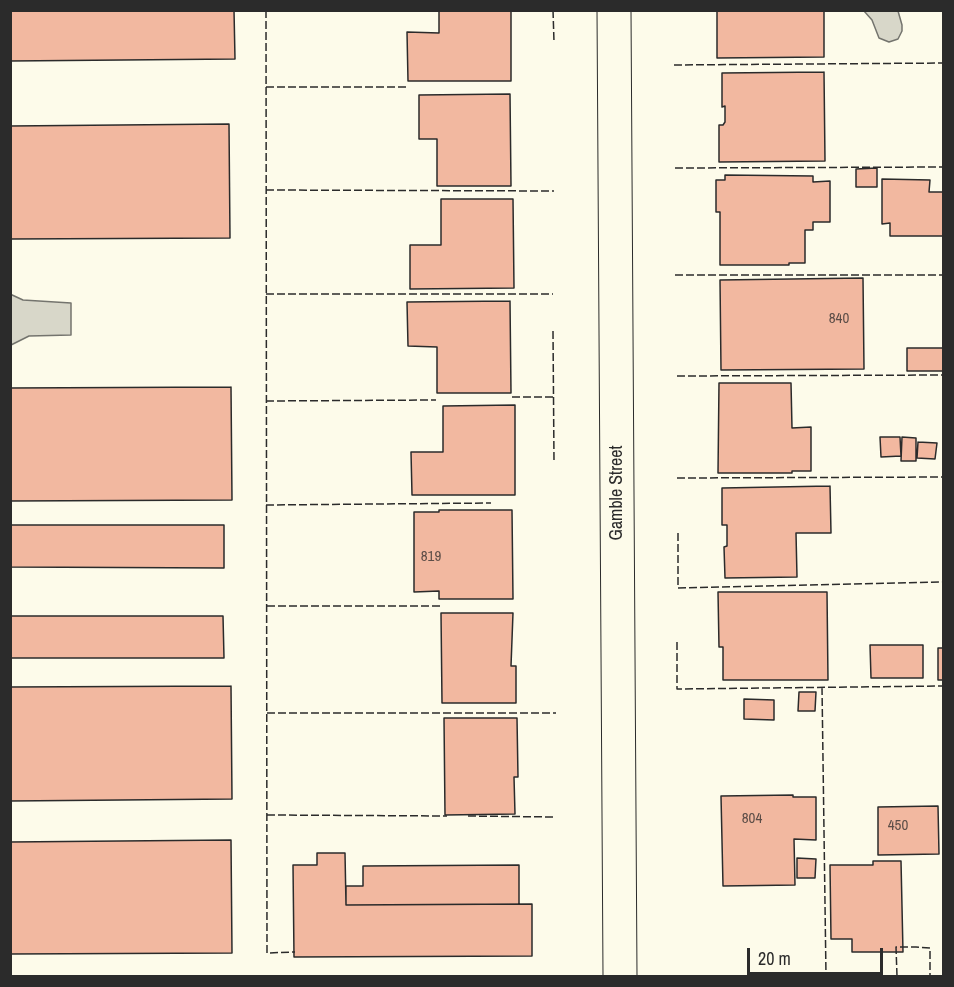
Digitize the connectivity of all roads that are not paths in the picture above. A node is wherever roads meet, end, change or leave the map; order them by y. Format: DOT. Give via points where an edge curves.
graph roads {
  1 [pos="614,10"];
  2 [pos="620,976"];
  1 -- 2 [label="street, Gamble Street"];
}
